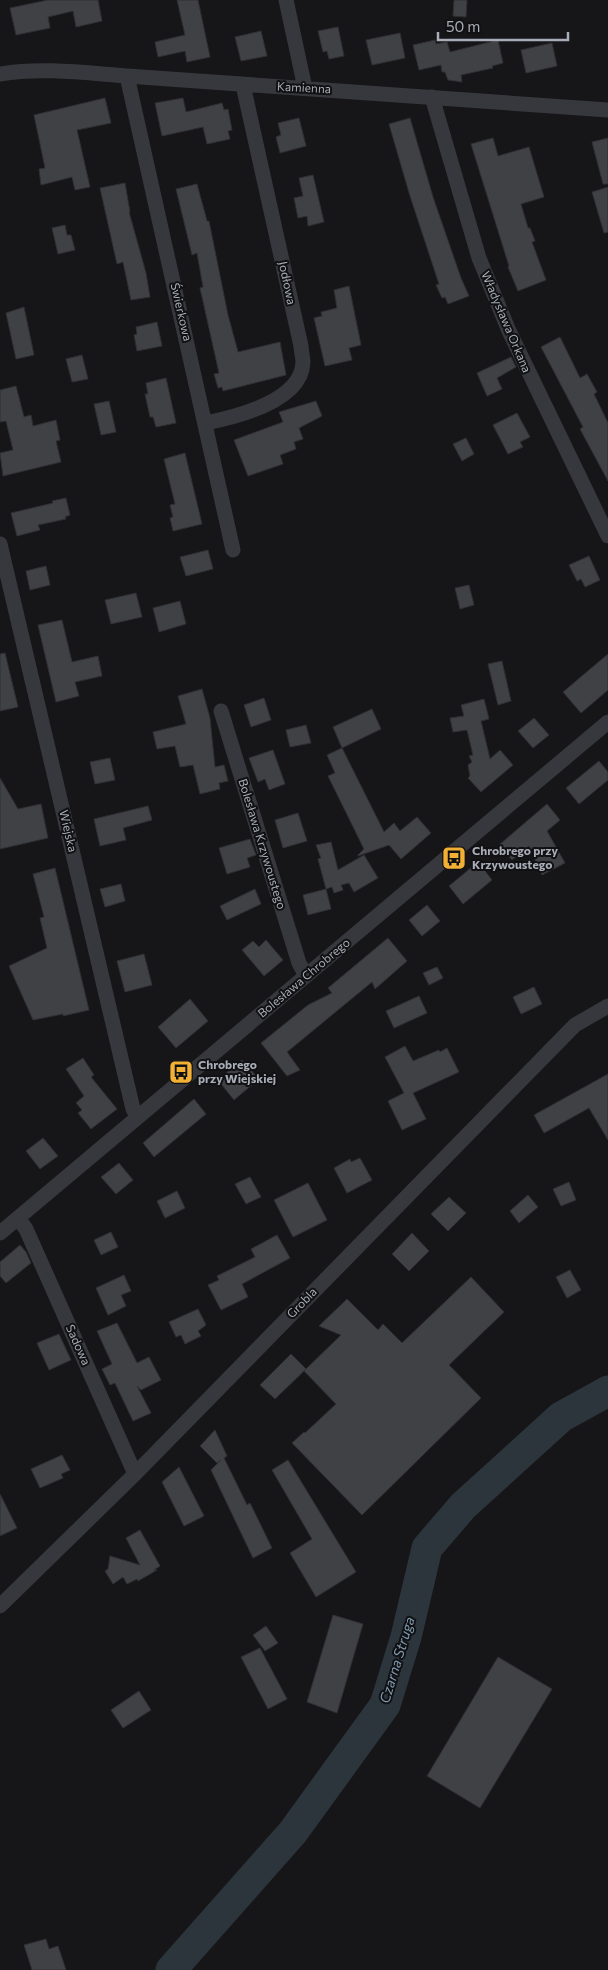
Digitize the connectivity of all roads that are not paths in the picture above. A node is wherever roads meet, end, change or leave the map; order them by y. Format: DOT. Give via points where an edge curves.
graph roads {
  1 [pos="286,0"];
  2 [pos="0,74"];
  3 [pos="127,76"];
  4 [pos="243,85"];
  5 [pos="305,88"];
  6 [pos="432,97"];
  7 [pos="608,110"];
  8 [pos="206,423"];
  9 [pos="608,536"];
  10 [pos="0,544"];
  11 [pos="233,550"];
  12 [pos="221,711"];
  13 [pos="608,722"];
  14 [pos="306,976"];
  15 [pos="608,1006"];
  16 [pos="138,1117"];
  17 [pos="18,1218"];
  18 [pos="0,1233"];
  19 [pos="135,1474"];
  20 [pos="0,1606"];
  1 -- 5 [label="street"];
  2 -- 3 [label="street, Kamienna" via="55,72"];
  3 -- 4 [label="street, Kamienna"];
  3 -- 8 [label="street, Świerkowa"];
  4 -- 5 [label="street, Kamienna"];
  4 -- 8 [label="street, Jodłowa" via="303,363 298,378 276,398 239,416"];
  5 -- 6 [label="street, Kamienna"];
  6 -- 7 [label="street, Kamienna"];
  6 -- 9 [label="street, Władysława Orkana" via="479,258 509,331"];
  8 -- 11 [label="street, Świerkowa"];
  10 -- 16 [label="street, Wiejska" via="133,1109"];
  12 -- 14 [label="street, Bolesława Krzywoustego" via="299,963"];
  13 -- 14 [label="street, Bolesława Chrobrego"];
  14 -- 16 [label="street, Bolesława Chrobrego"];
  15 -- 19 [label="street, Grobla" via="575,1025"];
  16 -- 17 [label="street, Bolesława Chrobrego"];
  17 -- 18 [label="street, Bolesława Chrobrego"];
  17 -- 19 [label="street, Sadowa"];
  19 -- 20 [label="street, Grobla"];
}
